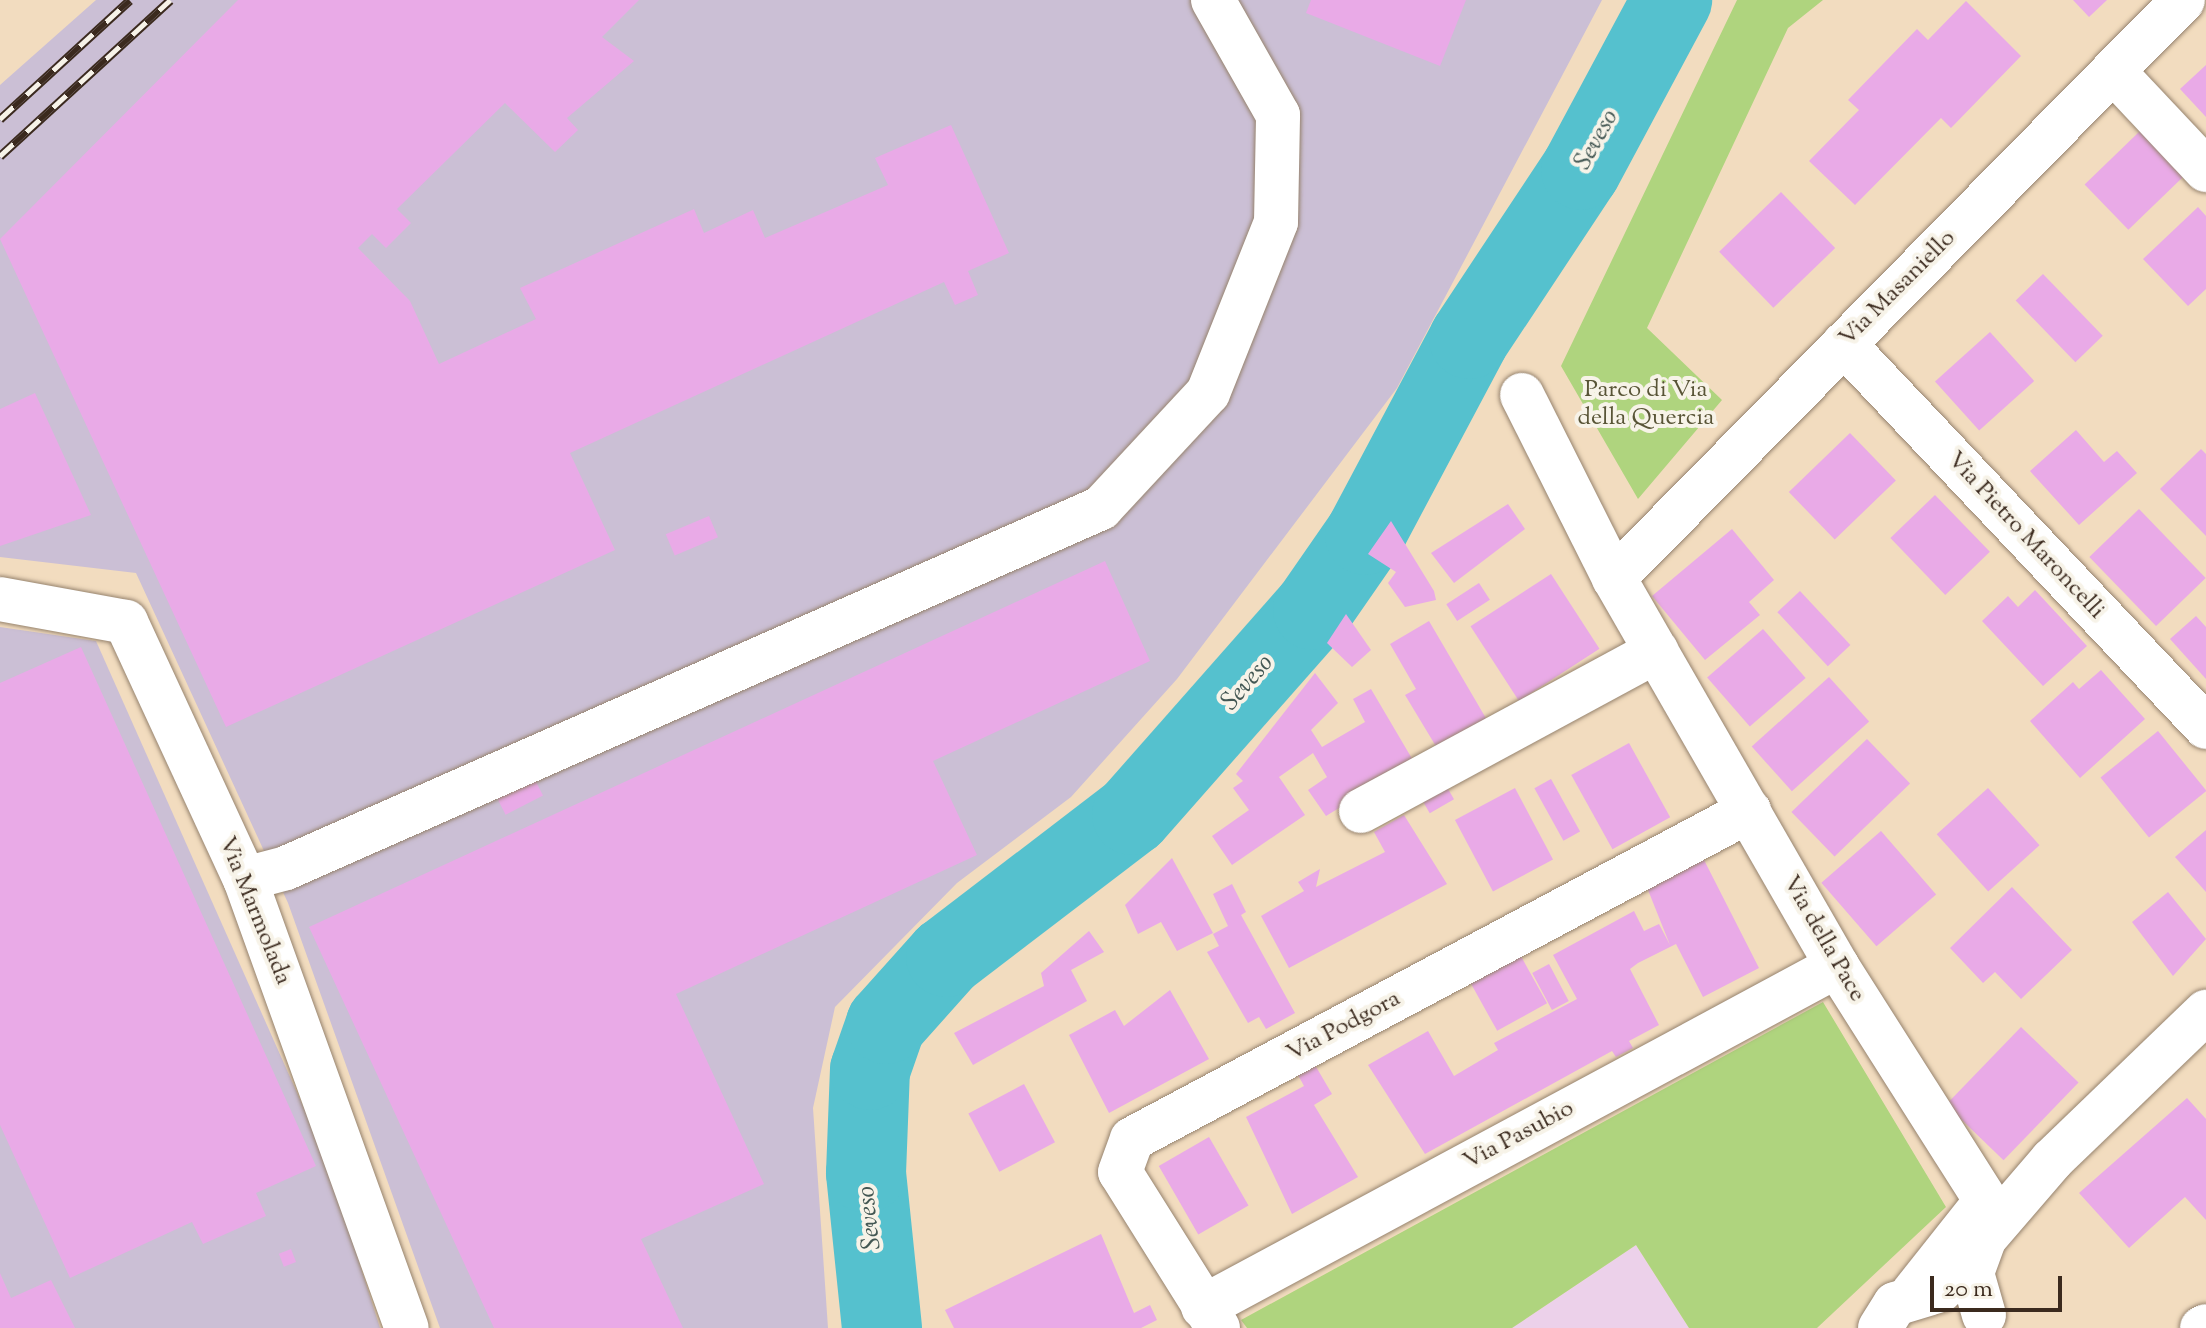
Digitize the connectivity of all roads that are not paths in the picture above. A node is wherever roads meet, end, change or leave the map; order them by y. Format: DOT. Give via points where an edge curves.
graph roads {
  1 [pos="1213,0"];
  2 [pos="2183,0"];
  3 [pos="2113,71"];
  4 [pos="2206,170"];
  5 [pos="1844,344"];
  6 [pos="1522,395"];
  7 [pos="1614,578"];
  8 [pos="0,599"];
  9 [pos="1657,651"];
  10 [pos="2206,727"];
  11 [pos="1361,811"];
  12 [pos="1749,811"];
  13 [pos="245,879"];
  14 [pos="1837,966"];
  15 [pos="2206,1012"];
  16 [pos="1992,1212"];
  17 [pos="1913,1293"];
  18 [pos="1210,1318"];
  19 [pos="1987,1321"];
  20 [pos="407,1328"];
  21 [pos="1880,1328"];
  1 -- 13 [label="street" via="1278,115 1276,222 1208,393 1101,508 286,868"];
  2 -- 3 [label="street, Via Masaniello"];
  3 -- 4 [label="street"];
  3 -- 5 [label="street, Via Masaniello"];
  5 -- 7 [label="street, Via Masaniello"];
  5 -- 10 [label="street, Via Pietro Maroncelli"];
  6 -- 7 [label="street, Via della Pace"];
  7 -- 9 [label="street, Via della Pace"];
  8 -- 13 [label="street, Via Marmolada" via="126,622"];
  9 -- 11 [label="street"];
  9 -- 12 [label="street, Via della Pace"];
  12 -- 14 [label="street, Via della Pace"];
  12 -- 18 [label="street, Via Podgora" via="1132,1139 1120,1172"];
  13 -- 20 [label="street, Via Marmolada"];
  14 -- 16 [label="street, Via della Pace"];
  14 -- 18 [label="street, Via Pasubio"];
  15 -- 16 [label="street"];
  16 -- 17 [label="street"];
  16 -- 19 [label="street" via="1972,1273"];
  17 -- 19 [label="street" via="1952,1291"];
  17 -- 21 [label="street" via="1895,1304"];
}
